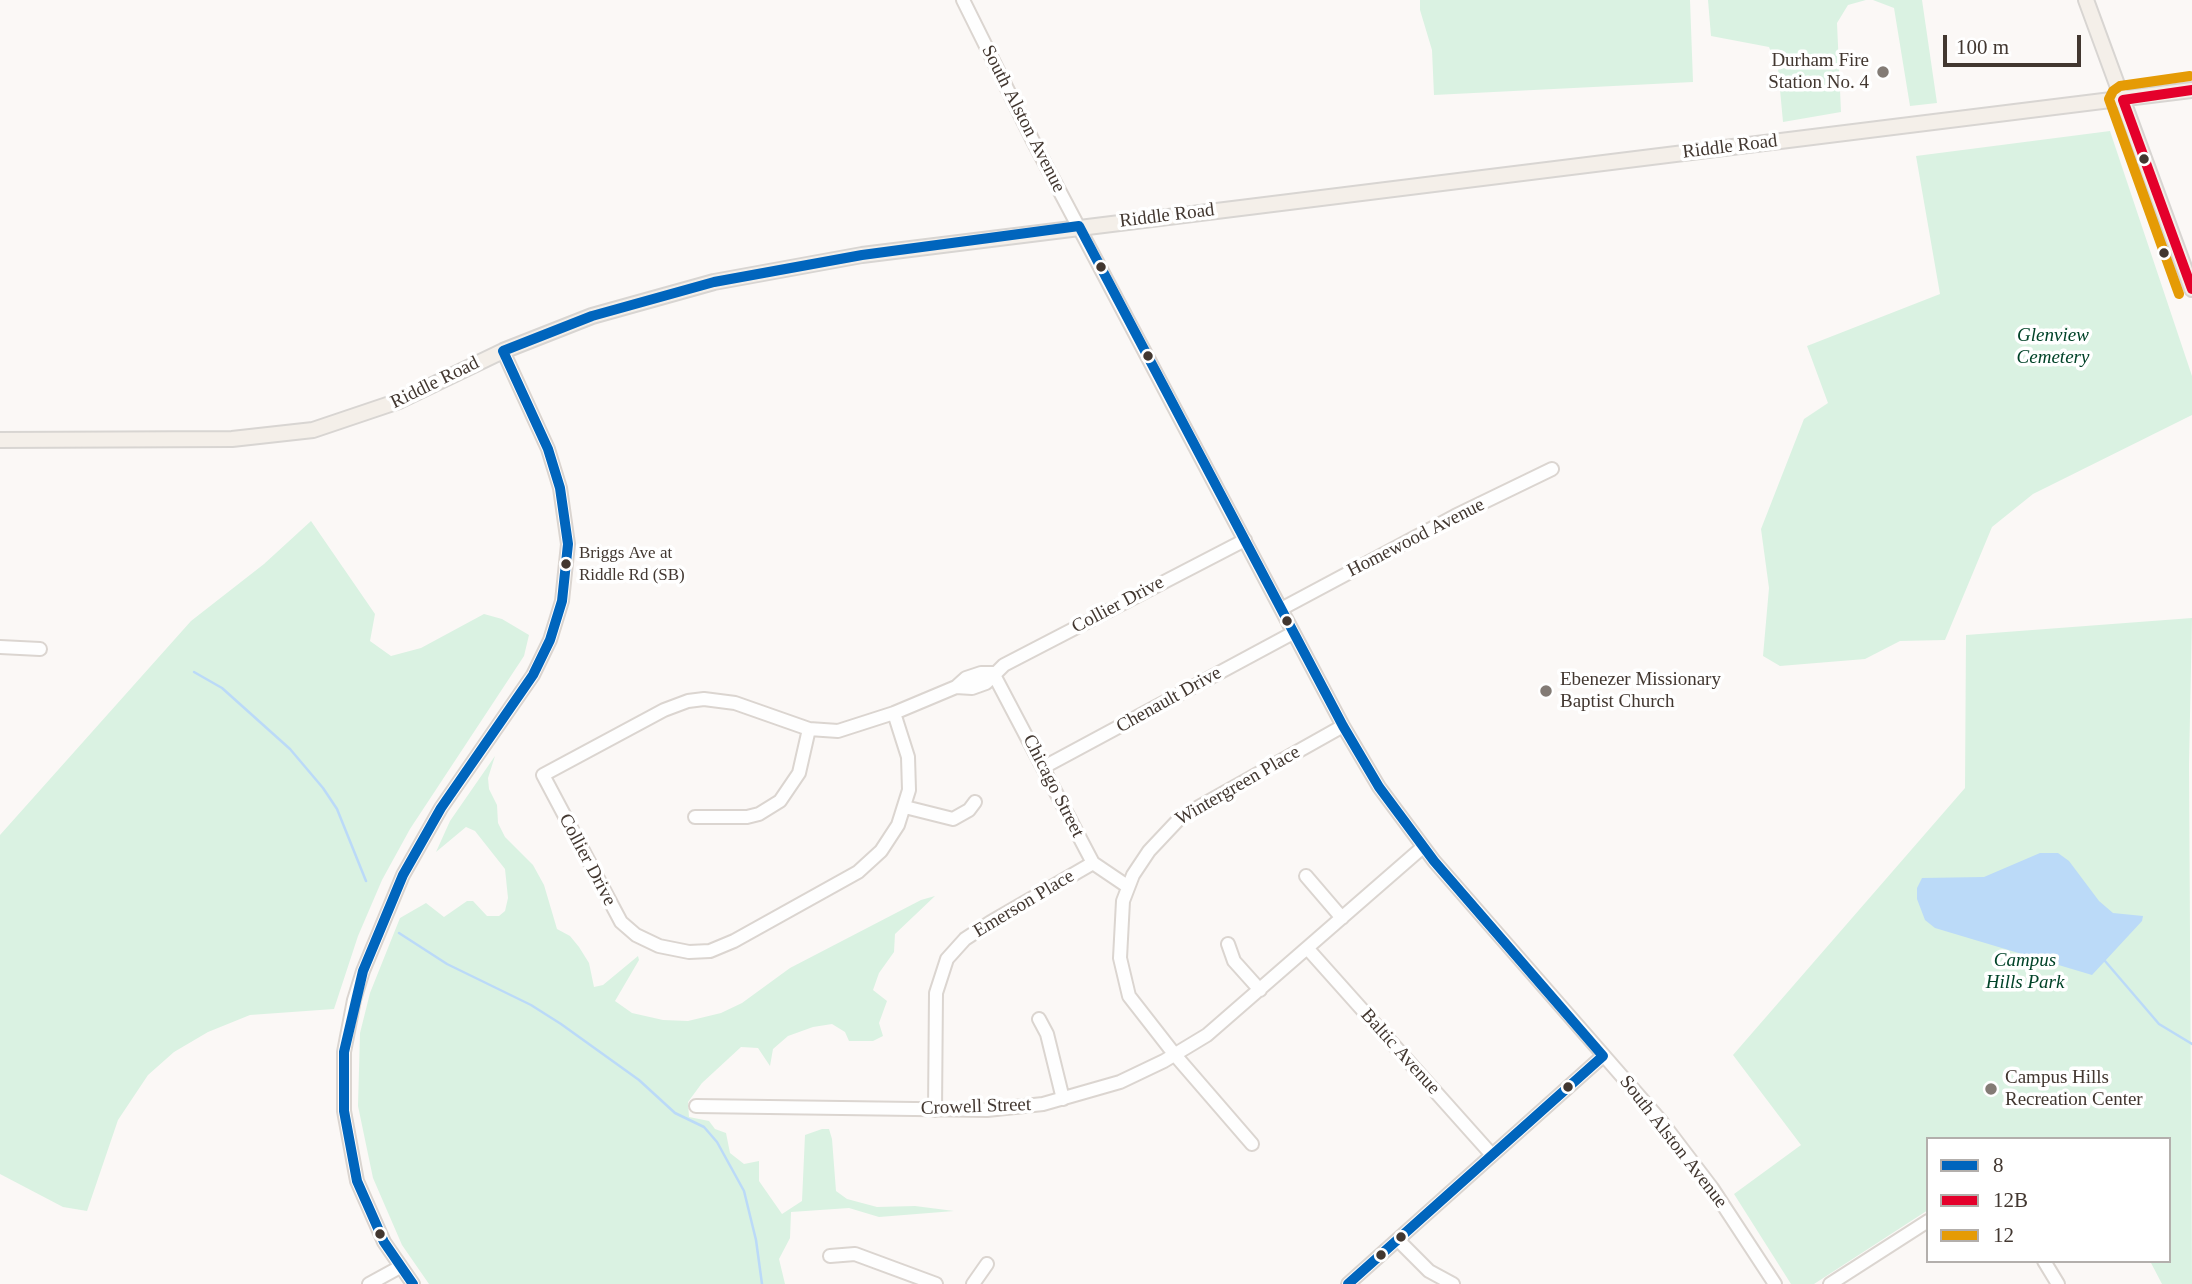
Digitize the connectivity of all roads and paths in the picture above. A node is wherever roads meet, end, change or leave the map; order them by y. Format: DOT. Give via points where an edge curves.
graph roads {
  1 [pos="963,0"];
  2 [pos="2086,0"];
  3 [pos="2192,90"];
  4 [pos="2123,100"];
  5 [pos="1079,226"];
  6 [pos="2192,289"];
  7 [pos="503,351"];
  8 [pos="0,440"];
  9 [pos="1552,470"];
  10 [pos="1245,540"];
  11 [pos="1281,609"];
  12 [pos="1293,633"];
  13 [pos="0,647"];
  14 [pos="40,649"];
  15 [pos="993,673"];
  16 [pos="894,713"];
  17 [pos="1343,726"];
  18 [pos="808,729"];
  19 [pos="1044,767"];
  20 [pos="975,802"];
  21 [pos="905,807"];
  22 [pos="695,817"];
  23 [pos="1423,847"];
  24 [pos="1093,863"];
  25 [pos="1306,876"];
  26 [pos="1127,886"];
  27 [pos="1342,918"];
  28 [pos="1228,944"];
  29 [pos="1308,949"];
  30 [pos="1260,990"];
  31 [pos="1039,1019"];
  32 [pos="1175,1055"];
  33 [pos="1603,1056"];
  34 [pos="1063,1100"];
  35 [pos="696,1106"];
  36 [pos="935,1110"];
  37 [pos="1252,1144"];
  38 [pos="1492,1155"];
  39 [pos="1926,1222"];
  40 [pos="1398,1240"];
  41 [pos="830,1256"];
  42 [pos="2045,1263"];
  43 [pos="987,1264"];
  44 [pos="400,1267"];
  45 [pos="369,1284"];
  46 [pos="413,1284"];
  47 [pos="936,1284"];
  48 [pos="973,1284"];
  49 [pos="1348,1284"];
  50 [pos="1453,1284"];
  51 [pos="1775,1284"];
  52 [pos="1830,1284"];
  53 [pos="2058,1284"];
  1 -- 5 [label="street, South Alston Avenue"];
  2 -- 4 [label="main road"];
  3 -- 4 [label="main road, Riddle Road"];
  4 -- 5 [label="main road, Riddle Road"];
  4 -- 6 [label="main road"];
  5 -- 7 [label="main road, Riddle Road" via="850,257 714,282 592,316"];
  5 -- 10 [label="street, South Alston Avenue"];
  7 -- 8 [label="main road, Riddle Road" via="399,401 303,432 232,439"];
  7 -- 44 [label="street" via="557,475 566,519 567,572 558,617 542,658 418,845 389,905 354,1000 343,1069 347,1139 363,1197"];
  9 -- 11 [label="street, Homewood Avenue"];
  10 -- 11 [label="street, South Alston Avenue"];
  10 -- 15 [label="street, Collier Drive"];
  11 -- 12 [label="street, South Alston Avenue"];
  12 -- 17 [label="street, South Alston Avenue"];
  12 -- 19 [label="street, Chenault Drive"];
  13 -- 14 [label="street"];
  15 -- 16 [label="street, Collier Drive" via="966,678 956,687"];
  15 -- 19 [label="street, Chicago Street"];
  16 -- 18 [label="street, Collier Drive" via="846,729"];
  16 -- 21 [label="street, Collier Drive" via="908,757"];
  17 -- 23 [label="street, South Alston Avenue" via="1378,787"];
  17 -- 26 [label="street, Wintergreen Place" via="1181,817 1149,851"];
  18 -- 21 [label="street, Collier Drive" via="735,703 688,701 543,775 621,922 651,944 689,952 720,948 858,872 890,840"];
  18 -- 22 [label="street" via="799,773 780,801 747,817"];
  19 -- 24 [label="street, Chicago Street"];
  20 -- 21 [label="street" via="953,819"];
  23 -- 27 [label="street, Crowell Street"];
  23 -- 33 [label="street, South Alston Avenue"];
  24 -- 26 [label="street, Chicago Street"];
  24 -- 36 [label="street, Emerson Place" via="990,922 947,959 936,993"];
  25 -- 27 [label="street"];
  26 -- 32 [label="street, Wintergreen Place" via="1120,958 1126,986"];
  27 -- 29 [label="street, Crowell Street"];
  28 -- 30 [label="street" via="1234,961"];
  29 -- 30 [label="street, Crowell Street"];
  29 -- 38 [label="street, Baltic Avenue"];
  30 -- 32 [label="street, Crowell Street" via="1207,1035"];
  31 -- 34 [label="street"];
  32 -- 34 [label="street, Crowell Street" via="1120,1082"];
  32 -- 37 [label="street, Wintergreen Place"];
  33 -- 38 [label="street"];
  33 -- 51 [label="street, South Alston Avenue" via="1699,1171"];
  34 -- 36 [label="street, Crowell Street" via="1013,1108"];
  35 -- 36 [label="street, Crowell Street"];
  38 -- 40 [label="street"];
  39 -- 52 [label="street"];
  40 -- 49 [label="street"];
  40 -- 50 [label="street" via="1429,1271"];
  41 -- 47 [label="street" via="855,1254"];
  42 -- 53 [label="street"];
  43 -- 48 [label="street"];
  44 -- 45 [label="street"];
  44 -- 46 [label="street"];
}
